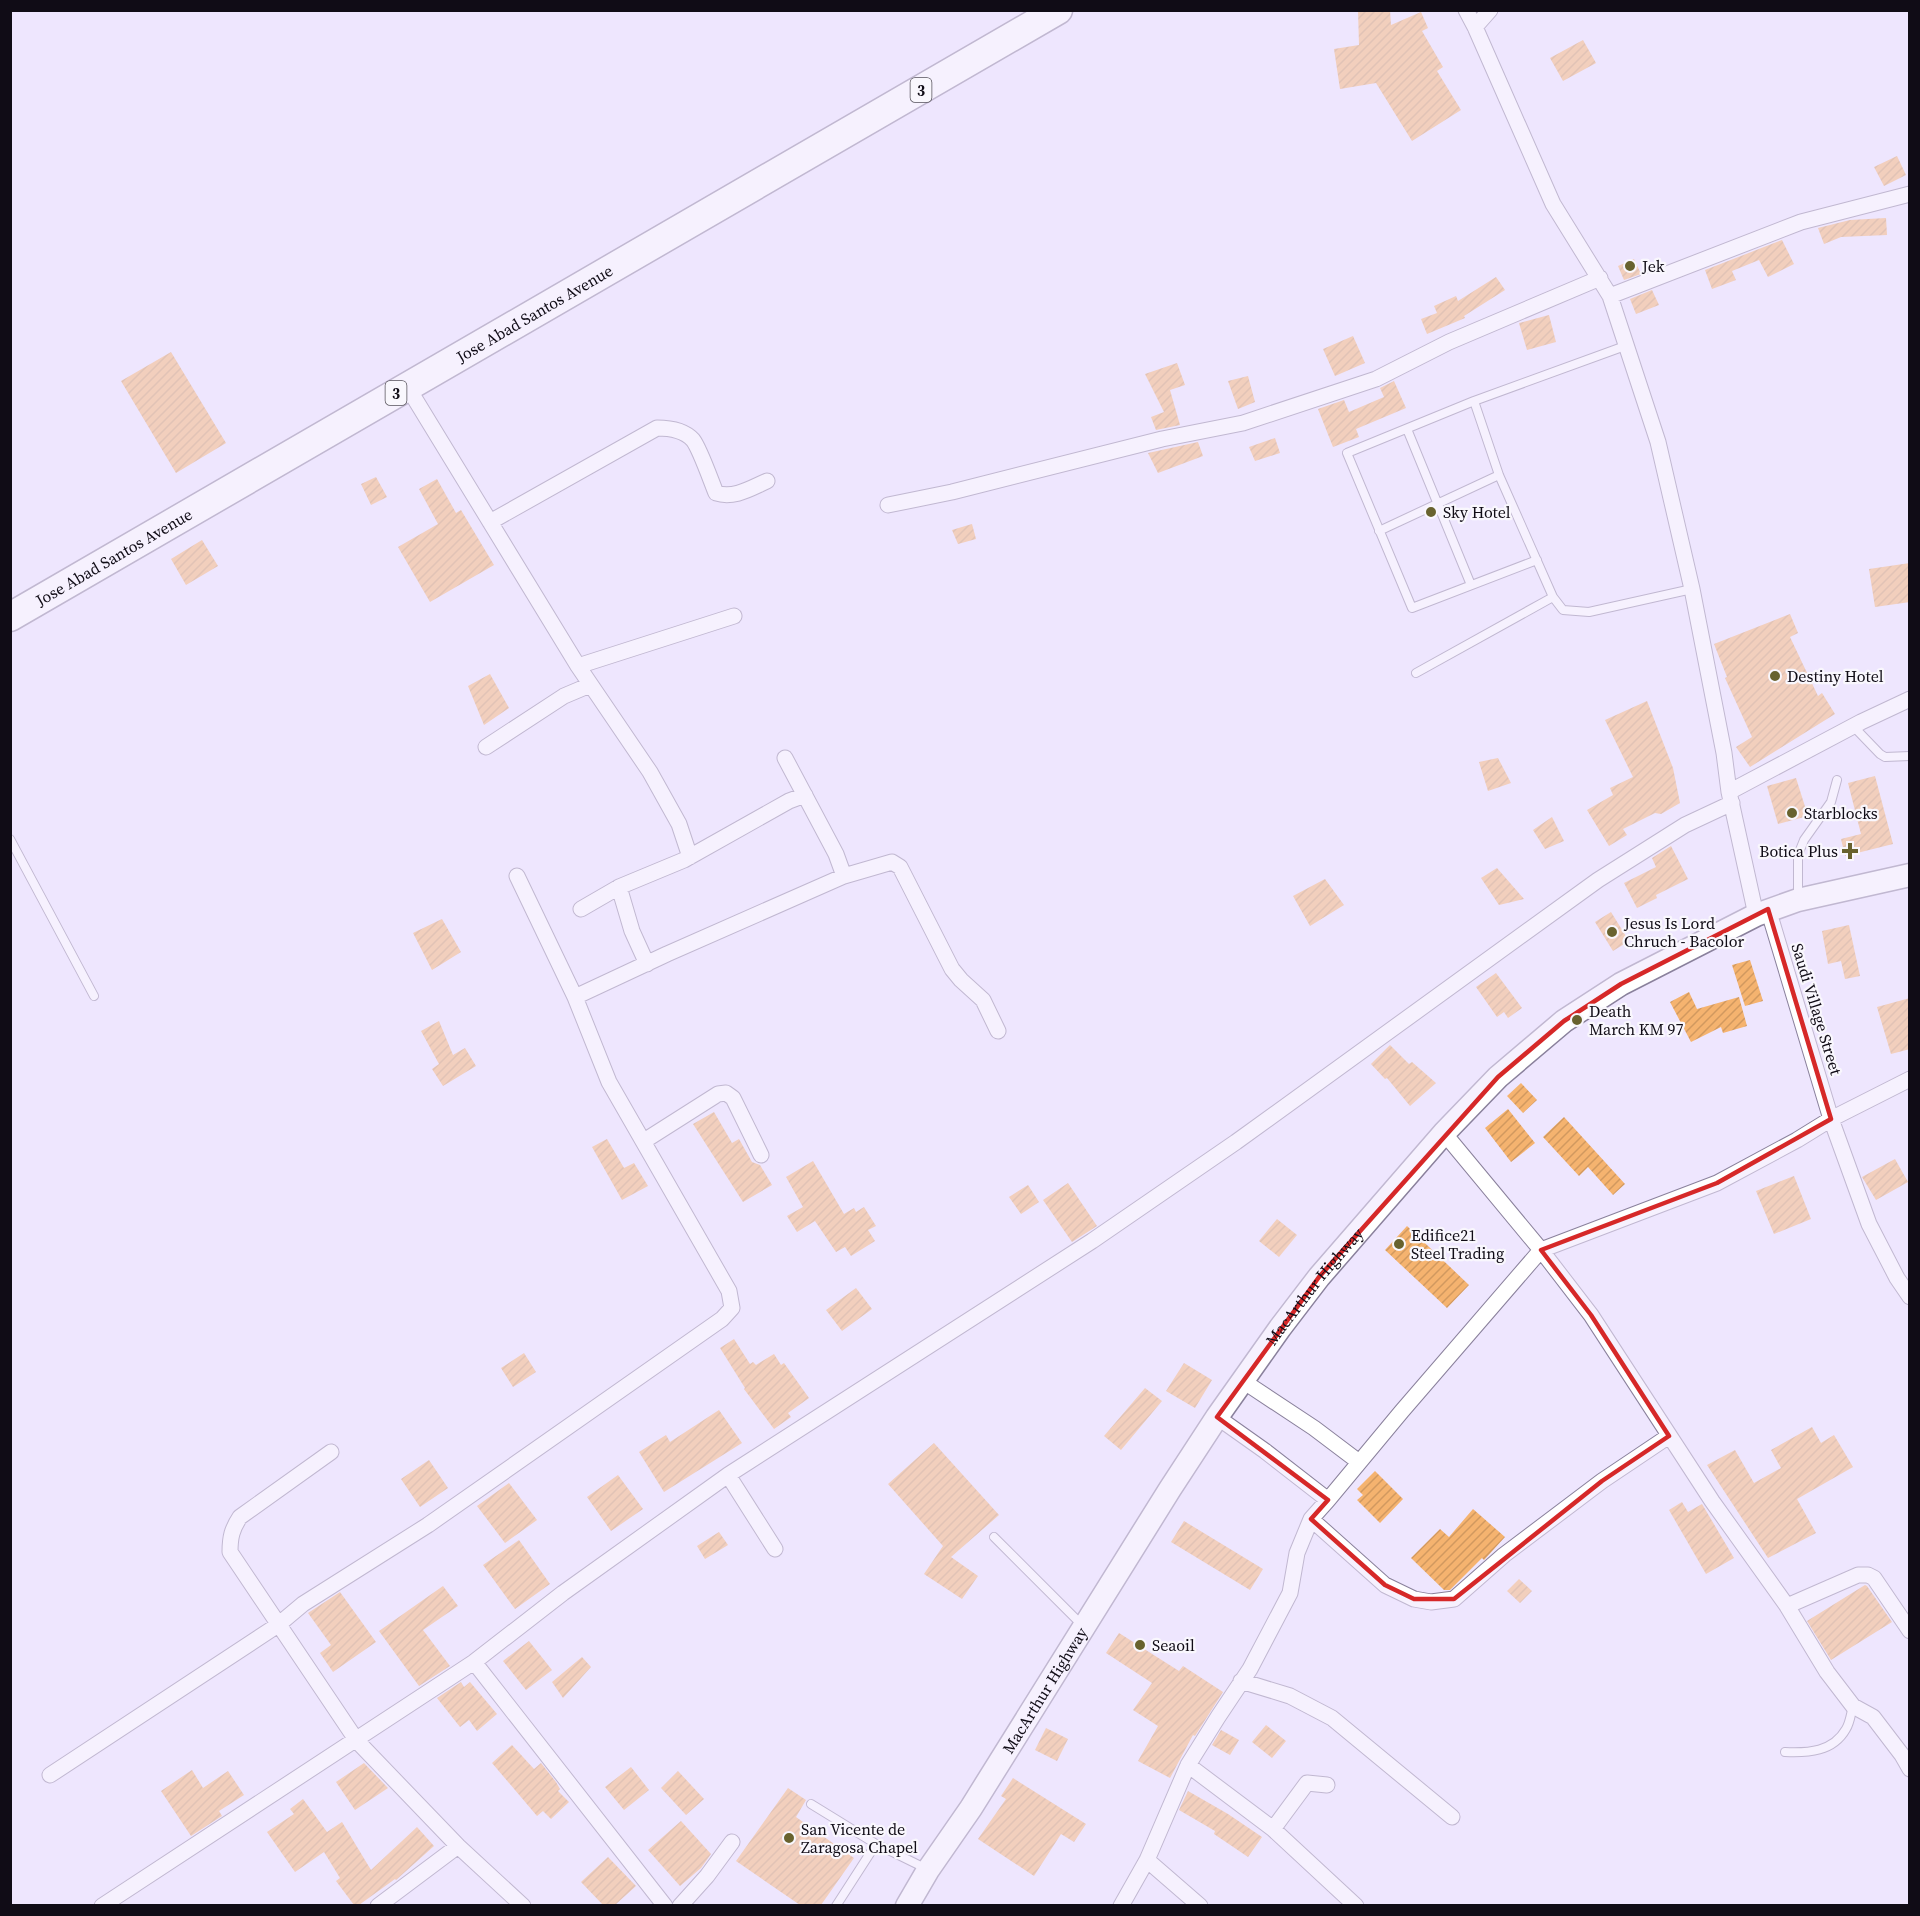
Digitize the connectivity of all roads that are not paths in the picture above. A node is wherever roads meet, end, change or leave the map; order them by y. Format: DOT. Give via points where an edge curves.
graph roads {
  1 [pos="1058,10"];
  2 [pos="1466,10"];
  3 [pos="1490,10"];
  4 [pos="1475,27"];
  5 [pos="1910,194"];
  6 [pos="1600,278"];
  7 [pos="1610,296"];
  8 [pos="1625,346"];
  9 [pos="407,386"];
  10 [pos="1474,401"];
  11 [pos="1407,429"];
  12 [pos="1499,475"];
  13 [pos="767,481"];
  14 [pos="1437,503"];
  15 [pos="888,506"];
  16 [pos="490,522"];
  17 [pos="1379,531"];
  18 [pos="1537,560"];
  19 [pos="1472,585"];
  20 [pos="1692,589"];
  21 [pos="1553,597"];
  22 [pos="734,616"];
  23 [pos="10,617"];
  24 [pos="578,666"];
  25 [pos="1416,673"];
  26 [pos="590,686"];
  27 [pos="1910,699"];
  28 [pos="1853,726"];
  29 [pos="486,747"];
  30 [pos="1910,756"];
  31 [pos="785,758"];
  32 [pos="1837,780"];
  33 [pos="805,795"];
  34 [pos="1730,798"];
  35 [pos="10,839"];
  36 [pos="690,856"];
  37 [pos="1910,875"];
  38 [pos="517,876"];
  39 [pos="844,876"];
  40 [pos="619,887"];
  41 [pos="1798,900"];
  42 [pos="581,909"];
  43 [pos="1762,912"];
  44 [pos="647,964"];
  45 [pos="94,996"];
  46 [pos="575,997"];
  47 [pos="998,1031"];
  48 [pos="1910,1079"];
  49 [pos="1831,1119"];
  50 [pos="1444,1133"];
  51 [pos="644,1141"];
  52 [pos="761,1155"];
  53 [pos="1541,1250"];
  54 [pos="1910,1298"];
  55 [pos="1243,1381"];
  56 [pos="1216,1418"];
  57 [pos="1669,1436"];
  58 [pos="331,1452"];
  59 [pos="1359,1462"];
  60 [pos="728,1475"];
  61 [pos="1328,1500"];
  62 [pos="1311,1519"];
  63 [pos="994,1537"];
  64 [pos="775,1549"];
  65 [pos="1787,1606"];
  66 [pos="278,1625"];
  67 [pos="1084,1627"];
  68 [pos="1910,1631"];
  69 [pos="474,1662"];
  70 [pos="1241,1681"];
  71 [pos="1853,1706"];
  72 [pos="357,1740"];
  73 [pos="1785,1752"];
  74 [pos="1188,1765"];
  75 [pos="1910,1768"];
  76 [pos="50,1775"];
  77 [pos="1327,1785"];
  78 [pos="811,1804"];
  79 [pos="1452,1817"];
  80 [pos="1273,1829"];
  81 [pos="732,1842"];
  82 [pos="876,1844"];
  83 [pos="458,1846"];
  84 [pos="1147,1860"];
  85 [pos="928,1870"];
  86 [pos="102,1905"];
  87 [pos="378,1905"];
  88 [pos="523,1905"];
  89 [pos="665,1905"];
  90 [pos="680,1905"];
  91 [pos="836,1905"];
  92 [pos="907,1905"];
  93 [pos="1121,1905"];
  94 [pos="1200,1905"];
  95 [pos="1356,1905"];
  1 -- 9 [label="highway, Jose Abad Santos Avenue / 3"];
  2 -- 4 [label="street, Saudi Village Street"];
  3 -- 4 [label="street"];
  4 -- 6 [label="street, Saudi Village Street" via="1553,204"];
  5 -- 7 [label="street" via="1801,222"];
  6 -- 7 [label="street, Saudi Village Street"];
  6 -- 15 [label="street" via="1449,342 1376,379 1243,423"];
  7 -- 8 [label="street, Saudi Village Street"];
  8 -- 10 [label="lane"];
  8 -- 20 [label="street, Saudi Village Street" via="1658,442"];
  9 -- 16 [label="street"];
  9 -- 23 [label="highway, Jose Abad Santos Avenue / 3"];
  10 -- 11 [label="lane"];
  10 -- 12 [label="lane"];
  11 -- 14 [label="lane"];
  11 -- 17 [label="lane" via="1347,453"];
  12 -- 14 [label="lane"];
  12 -- 18 [label="lane"];
  13 -- 16 [label="street" via="742,492 716,494 693,440 680,431 657,429"];
  14 -- 17 [label="lane"];
  14 -- 19 [label="lane"];
  16 -- 24 [label="street"];
  17 -- 19 [label="lane" via="1412,608"];
  18 -- 19 [label="lane"];
  18 -- 21 [label="lane"];
  20 -- 21 [label="lane" via="1589,612 1563,610"];
  20 -- 34 [label="street, Saudi Village Street"];
  21 -- 25 [label="lane"];
  22 -- 24 [label="street"];
  24 -- 26 [label="street"];
  26 -- 29 [label="street" via="564,696"];
  26 -- 36 [label="street" via="650,771 679,824"];
  27 -- 28 [label="street"];
  28 -- 30 [label="lane" via="1885,757"];
  28 -- 34 [label="street"];
  31 -- 33 [label="street"];
  32 -- 41 [label="lane" via="1831,802 1798,855"];
  33 -- 36 [label="street"];
  33 -- 39 [label="street"];
  34 -- 43 [label="street, Saudi Village Street"];
  34 -- 60 [label="street" via="1598,880 1236,1142 1092,1241"];
  35 -- 45 [label="lane"];
  36 -- 40 [label="street"];
  37 -- 41 [label="main road, MacArthur Highway"];
  38 -- 46 [label="street"];
  39 -- 44 [label="street"];
  39 -- 47 [label="street" via="892,862 900,867 952,969 982,1000"];
  40 -- 42 [label="street"];
  40 -- 44 [label="street"];
  41 -- 43 [label="main road, MacArthur Highway"];
  43 -- 49 [label="street, Saudi Village Street"];
  43 -- 50 [label="main road, MacArthur Highway" via="1621,984 1564,1021 1498,1077"];
  44 -- 46 [label="street"];
  46 -- 51 [label="street" via="609,1082"];
  48 -- 49 [label="street"];
  49 -- 53 [label="street" via="1717,1183"];
  49 -- 54 [label="street, Saudi Village Street" via="1869,1224"];
  50 -- 53 [label="street"];
  50 -- 55 [label="main road, MacArthur Highway" via="1319,1277"];
  51 -- 52 [label="street" via="718,1094 726,1093 733,1098"];
  51 -- 66 [label="street" via="729,1291 732,1308 722,1319 428,1525 303,1604"];
  53 -- 57 [label="street" via="1591,1315"];
  53 -- 59 [label="street"];
  55 -- 56 [label="main road, MacArthur Highway"];
  55 -- 59 [label="street"];
  56 -- 61 [label="street"];
  56 -- 67 [label="main road, MacArthur Highway"];
  57 -- 62 [label="street" via="1504,1555 1454,1599 1414,1599 1385,1585"];
  57 -- 65 [label="street"];
  58 -- 66 [label="street" via="240,1517 233,1527 230,1552"];
  59 -- 61 [label="street"];
  60 -- 64 [label="street"];
  60 -- 69 [label="street"];
  61 -- 62 [label="street"];
  62 -- 70 [label="street" via="1297,1553 1290,1593"];
  63 -- 67 [label="lane"];
  65 -- 68 [label="street" via="1858,1575 1868,1575"];
  65 -- 71 [label="street"];
  66 -- 72 [label="street"];
  66 -- 76 [label="street"];
  67 -- 85 [label="main road, MacArthur Highway"];
  69 -- 72 [label="street"];
  69 -- 89 [label="street"];
  70 -- 74 [label="street"];
  70 -- 79 [label="street" via="1290,1696 1332,1718"];
  71 -- 73 [label="lane" via="1846,1729 1832,1745 1810,1753"];
  71 -- 75 [label="street" via="1873,1717"];
  72 -- 83 [label="street"];
  72 -- 86 [label="street"];
  74 -- 80 [label="street"];
  74 -- 84 [label="street"];
  77 -- 80 [label="street" via="1307,1783"];
  78 -- 82 [label="lane"];
  80 -- 95 [label="street"];
  81 -- 90 [label="street" via="713,1870"];
  82 -- 85 [label="lane"];
  82 -- 91 [label="lane"];
  83 -- 87 [label="street"];
  83 -- 88 [label="street"];
  84 -- 93 [label="street"];
  84 -- 94 [label="street"];
  85 -- 92 [label="main road, MacArthur Highway"];
}
